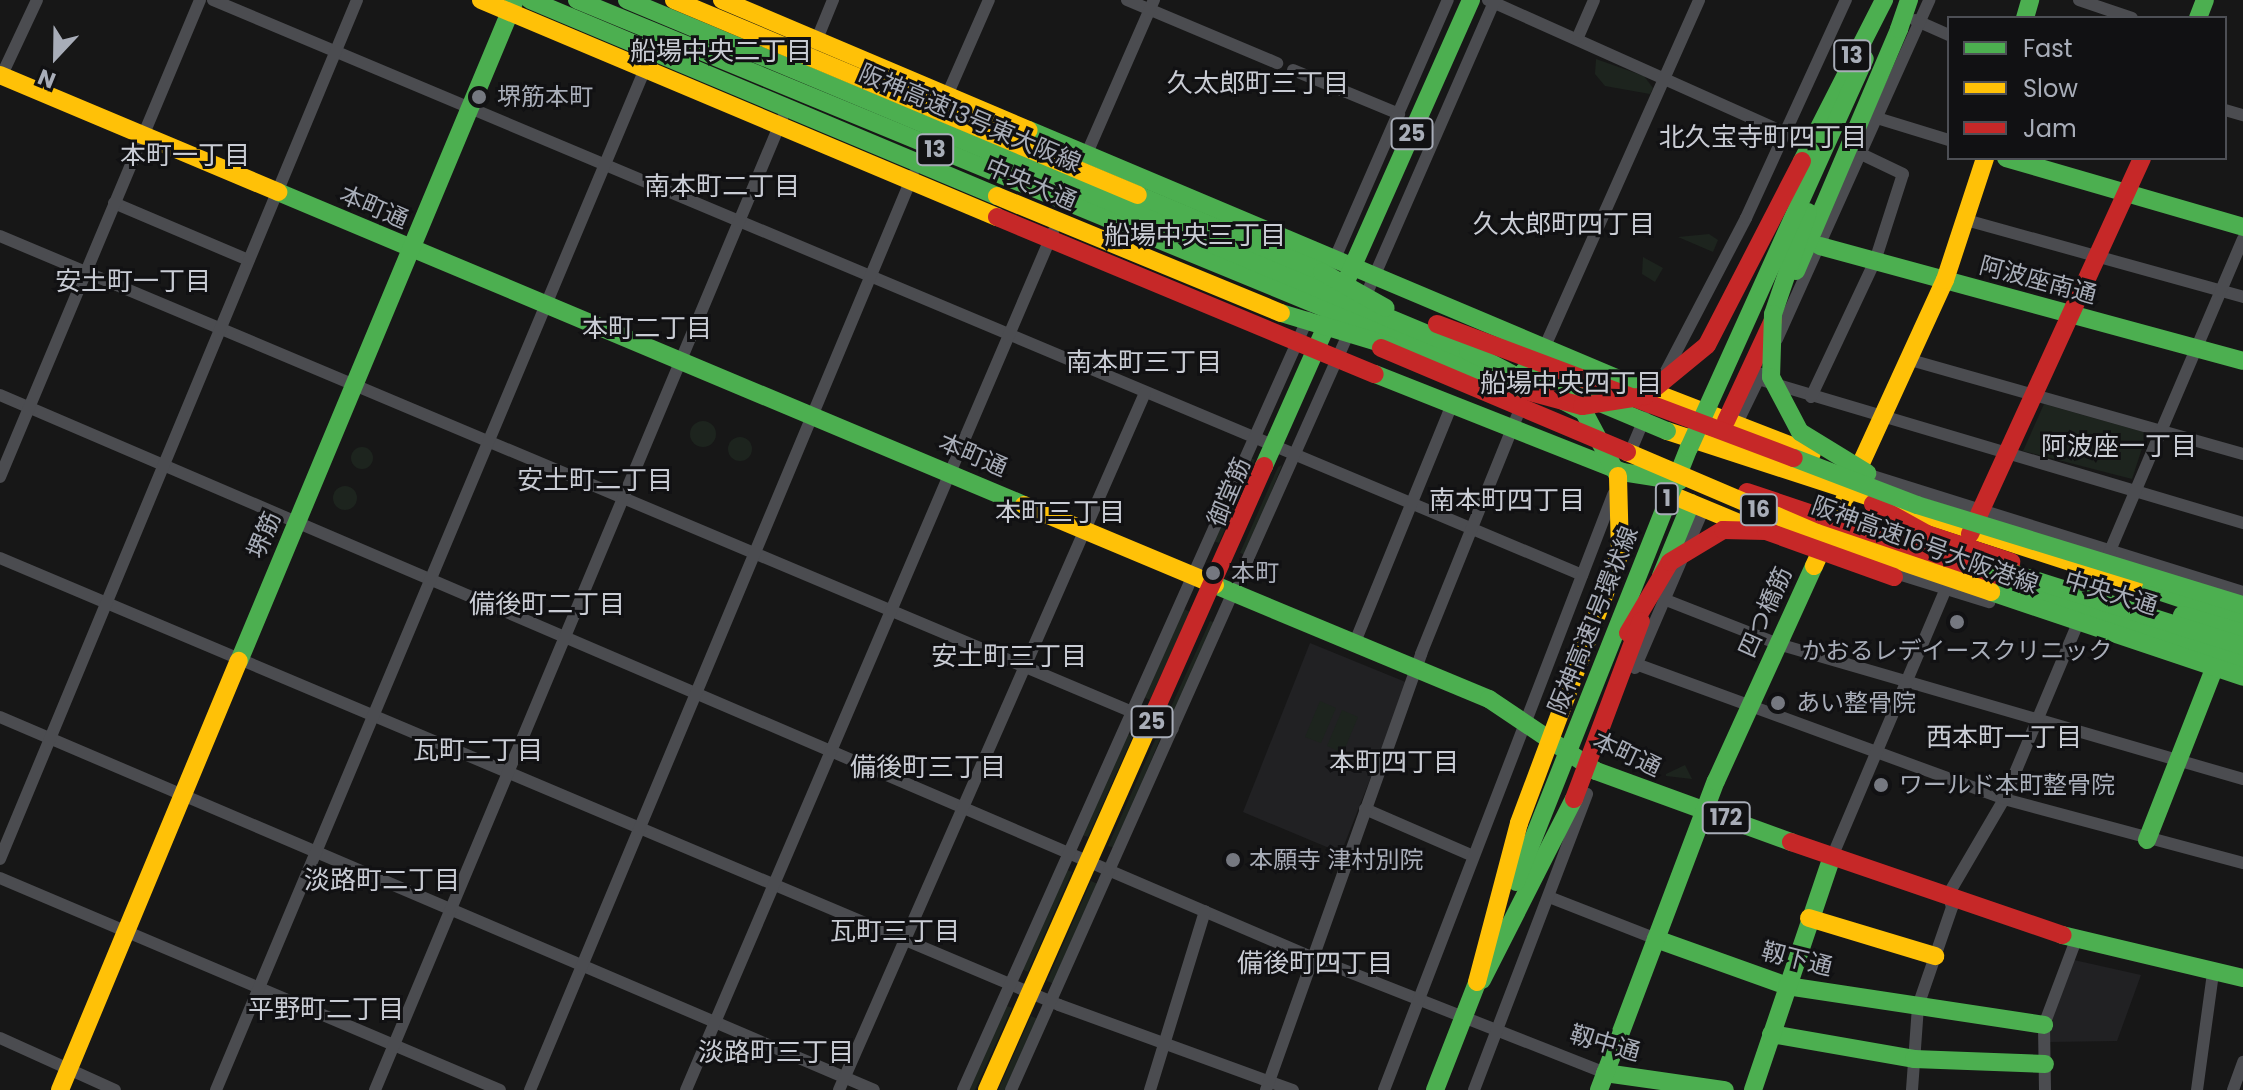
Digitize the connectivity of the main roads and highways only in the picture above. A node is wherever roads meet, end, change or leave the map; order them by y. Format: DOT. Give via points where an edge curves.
graph roads {
  1 [pos="481,0"];
  2 [pos="530,0"];
  3 [pos="577,0"];
  4 [pos="627,0"];
  5 [pos="674,0"];
  6 [pos="722,0"];
  7 [pos="1471,0"];
  8 [pos="1884,0"];
  9 [pos="1892,0"];
  10 [pos="1909,0"];
  11 [pos="513,6"];
  12 [pos="0,77"];
  13 [pos="1838,118"];
  14 [pos="1984,160"];
  15 [pos="2012,160"];
  16 [pos="2141,160"];
  17 [pos="2125,195"];
  18 [pos="2243,227"];
  19 [pos="1820,246"];
  20 [pos="410,248"];
  21 [pos="1354,268"];
  22 [pos="1295,280"];
  23 [pos="1945,280"];
  24 [pos="1292,300"];
  25 [pos="2070,314"];
  26 [pos="1317,348"];
  27 [pos="2243,361"];
  28 [pos="1655,393"];
  29 [pos="1731,423"];
  30 [pos="1751,459"];
  31 [pos="1856,471"];
  32 [pos="1622,472"];
  33 [pos="1740,490"];
  34 [pos="1845,495"];
  35 [pos="1873,504"];
  36 [pos="1698,506"];
  37 [pos="1830,525"];
  38 [pos="1970,534"];
  39 [pos="1817,554"];
  40 [pos="1922,557"];
  41 [pos="1985,559"];
  42 [pos="2112,560"];
  43 [pos="1215,585"];
  44 [pos="2242,615"];
  45 [pos="2103,634"];
  46 [pos="2243,646"];
  47 [pos="2243,659"];
  48 [pos="2212,674"];
  49 [pos="2243,677"];
  50 [pos="1558,774"];
  51 [pos="1704,811"];
  52 [pos="2147,840"];
  53 [pos="1832,857"];
  54 [pos="1809,918"];
  55 [pos="1656,939"];
  56 [pos="1935,956"];
  57 [pos="2243,978"];
  58 [pos="1477,982"];
  59 [pos="1787,986"];
  60 [pos="1472,1016"];
  61 [pos="2044,1025"];
  62 [pos="1771,1034"];
  63 [pos="2045,1064"];
  64 [pos="1602,1081"];
  65 [pos="60,1090"];
  66 [pos="987,1090"];
  67 [pos="1435,1090"];
  68 [pos="1725,1090"];
  69 [pos="1753,1090"];
  1 -- 11 [label="main road, 中央大通"];
  2 -- 33 [label="main road, 中央大通, bridge" via="1269,310 1409,351"];
  3 -- 24 [label="main road, 阪神高速13号東大阪線 / 13, bridge"];
  4 -- 22 [label="main road, 阪神高速13号東大阪線 / 13, bridge"];
  5 -- 30 [label="main road, 中央大通, bridge" via="1322,272 1416,325 1667,431"];
  6 -- 21 [label="main road, 中央大通" via="1225,204"];
  7 -- 21 [label="main road, 御堂筋 / 25"];
  8 -- 24 [label="main road, 13, bridge" via="1820,113 1720,323 1693,361 1645,396 1601,406 1542,399"];
  9 -- 13 [label="main road, 阪神高速1号環状線 / 1, bridge"];
  10 -- 29 [label="main road, bridge" via="1834,190 1739,394"];
  11 -- 20 [label="main road, 堺筋"];
  11 -- 26 [label="main road, 中央大通" via="645,69 1051,239 1184,302"];
  12 -- 20 [label="main road, 本町通"];
  13 -- 42 [label="main road, 16, bridge" via="1770,330 1771,377 1790,418 1843,463"];
  13 -- 50 [label="main road, 阪神高速1号環状線 / 1, bridge" via="1683,461"];
  14 -- 23 [label="main road, 四つ橋筋"];
  15 -- 17 [label="main road"];
  16 -- 17 [label="main road"];
  17 -- 18 [label="main road"];
  17 -- 25 [label="main road"];
  19 -- 23 [label="main road, 阿波座南通"];
  20 -- 43 [label="main road, 本町通"];
  20 -- 65 [label="main road, 堺筋"];
  21 -- 26 [label="main road, 御堂筋 / 25"];
  21 -- 28 [label="main road, 中央大通" via="1370,286 1544,347"];
  22 -- 42 [label="main road, 阪神高速16号大阪港線 / 16, bridge" via="1474,337 1890,495"];
  22 -- 58 [label="main road, 1, bridge" via="1555,391 1584,412 1618,467 1624,520 1616,569 1519,823"];
  23 -- 25 [label="main road, 阿波座南通"];
  23 -- 31 [label="main road, 四つ橋筋"];
  24 -- 45 [label="main road, 阪神高速16号大阪港線 / 16, bridge" via="1441,378 1698,485"];
  25 -- 27 [label="main road, 阿波座南通"];
  25 -- 38 [label="main road"];
  26 -- 32 [label="main road, 中央大通"];
  26 -- 43 [label="main road, 御堂筋 / 25"];
  28 -- 29 [label="main road"];
  28 -- 30 [label="main road, 中央大通"];
  29 -- 31 [label="main road"];
  30 -- 34 [label="main road, 中央大通"];
  31 -- 34 [label="main road, 四つ橋筋"];
  32 -- 33 [label="main road, 中央大通"];
  32 -- 36 [label="main road"];
  33 -- 37 [label="main road, 中央大通"];
  34 -- 35 [label="main road, 中央大通"];
  34 -- 37 [label="main road, 四つ橋筋"];
  35 -- 38 [label="main road, 中央大通"];
  35 -- 41 [label="main road"];
  36 -- 39 [label="main road"];
  36 -- 60 [label="main road, bridge" via="1574,799"];
  37 -- 39 [label="main road, 四つ橋筋"];
  37 -- 40 [label="main road, 中央大通"];
  38 -- 44 [label="main road, 中央大通"];
  39 -- 51 [label="main road, 四つ橋筋"];
  40 -- 41 [label="main road"];
  40 -- 47 [label="main road, 中央大通"];
  41 -- 44 [label="main road"];
  41 -- 46 [label="main road, bridge"];
  42 -- 44 [label="main road, 阪神高速16号大阪港線 / 16, bridge"];
  43 -- 51 [label="main road, 本町通 / 172" via="1417,669 1525,721 1596,771"];
  43 -- 66 [label="main road, 御堂筋 / 25"];
  45 -- 49 [label="main road, 阪神高速16号大阪港線 / 16, bridge"];
  45 -- 50 [label="main road, bridge" via="1917,585 1766,531 1723,530 1694,541 1661,572"];
  48 -- 52 [label="main road"];
  50 -- 58 [label="main road, 阪神高速1号環状線 / 1, bridge"];
  51 -- 53 [label="main road, 本町通 / 172"];
  51 -- 55 [label="main road, 四つ橋筋"];
  53 -- 54 [label="main road"];
  53 -- 57 [label="main road, 本町通 / 172" via="2076,940"];
  54 -- 56 [label="main road"];
  54 -- 59 [label="main road"];
  55 -- 59 [label="main road, 靱下通"];
  55 -- 64 [label="main road, 四つ橋筋"];
  58 -- 60 [label="main road, 阪神高速1号環状線 / 1, bridge"];
  59 -- 61 [label="main road, 靱下通"];
  59 -- 62 [label="main road"];
  60 -- 67 [label="main road, 阪神高速1号環状線 / 1, bridge"];
  62 -- 63 [label="main road" via="1914,1059"];
  62 -- 69 [label="main road"];
  64 -- 68 [label="main road, 靱中通"];
}
